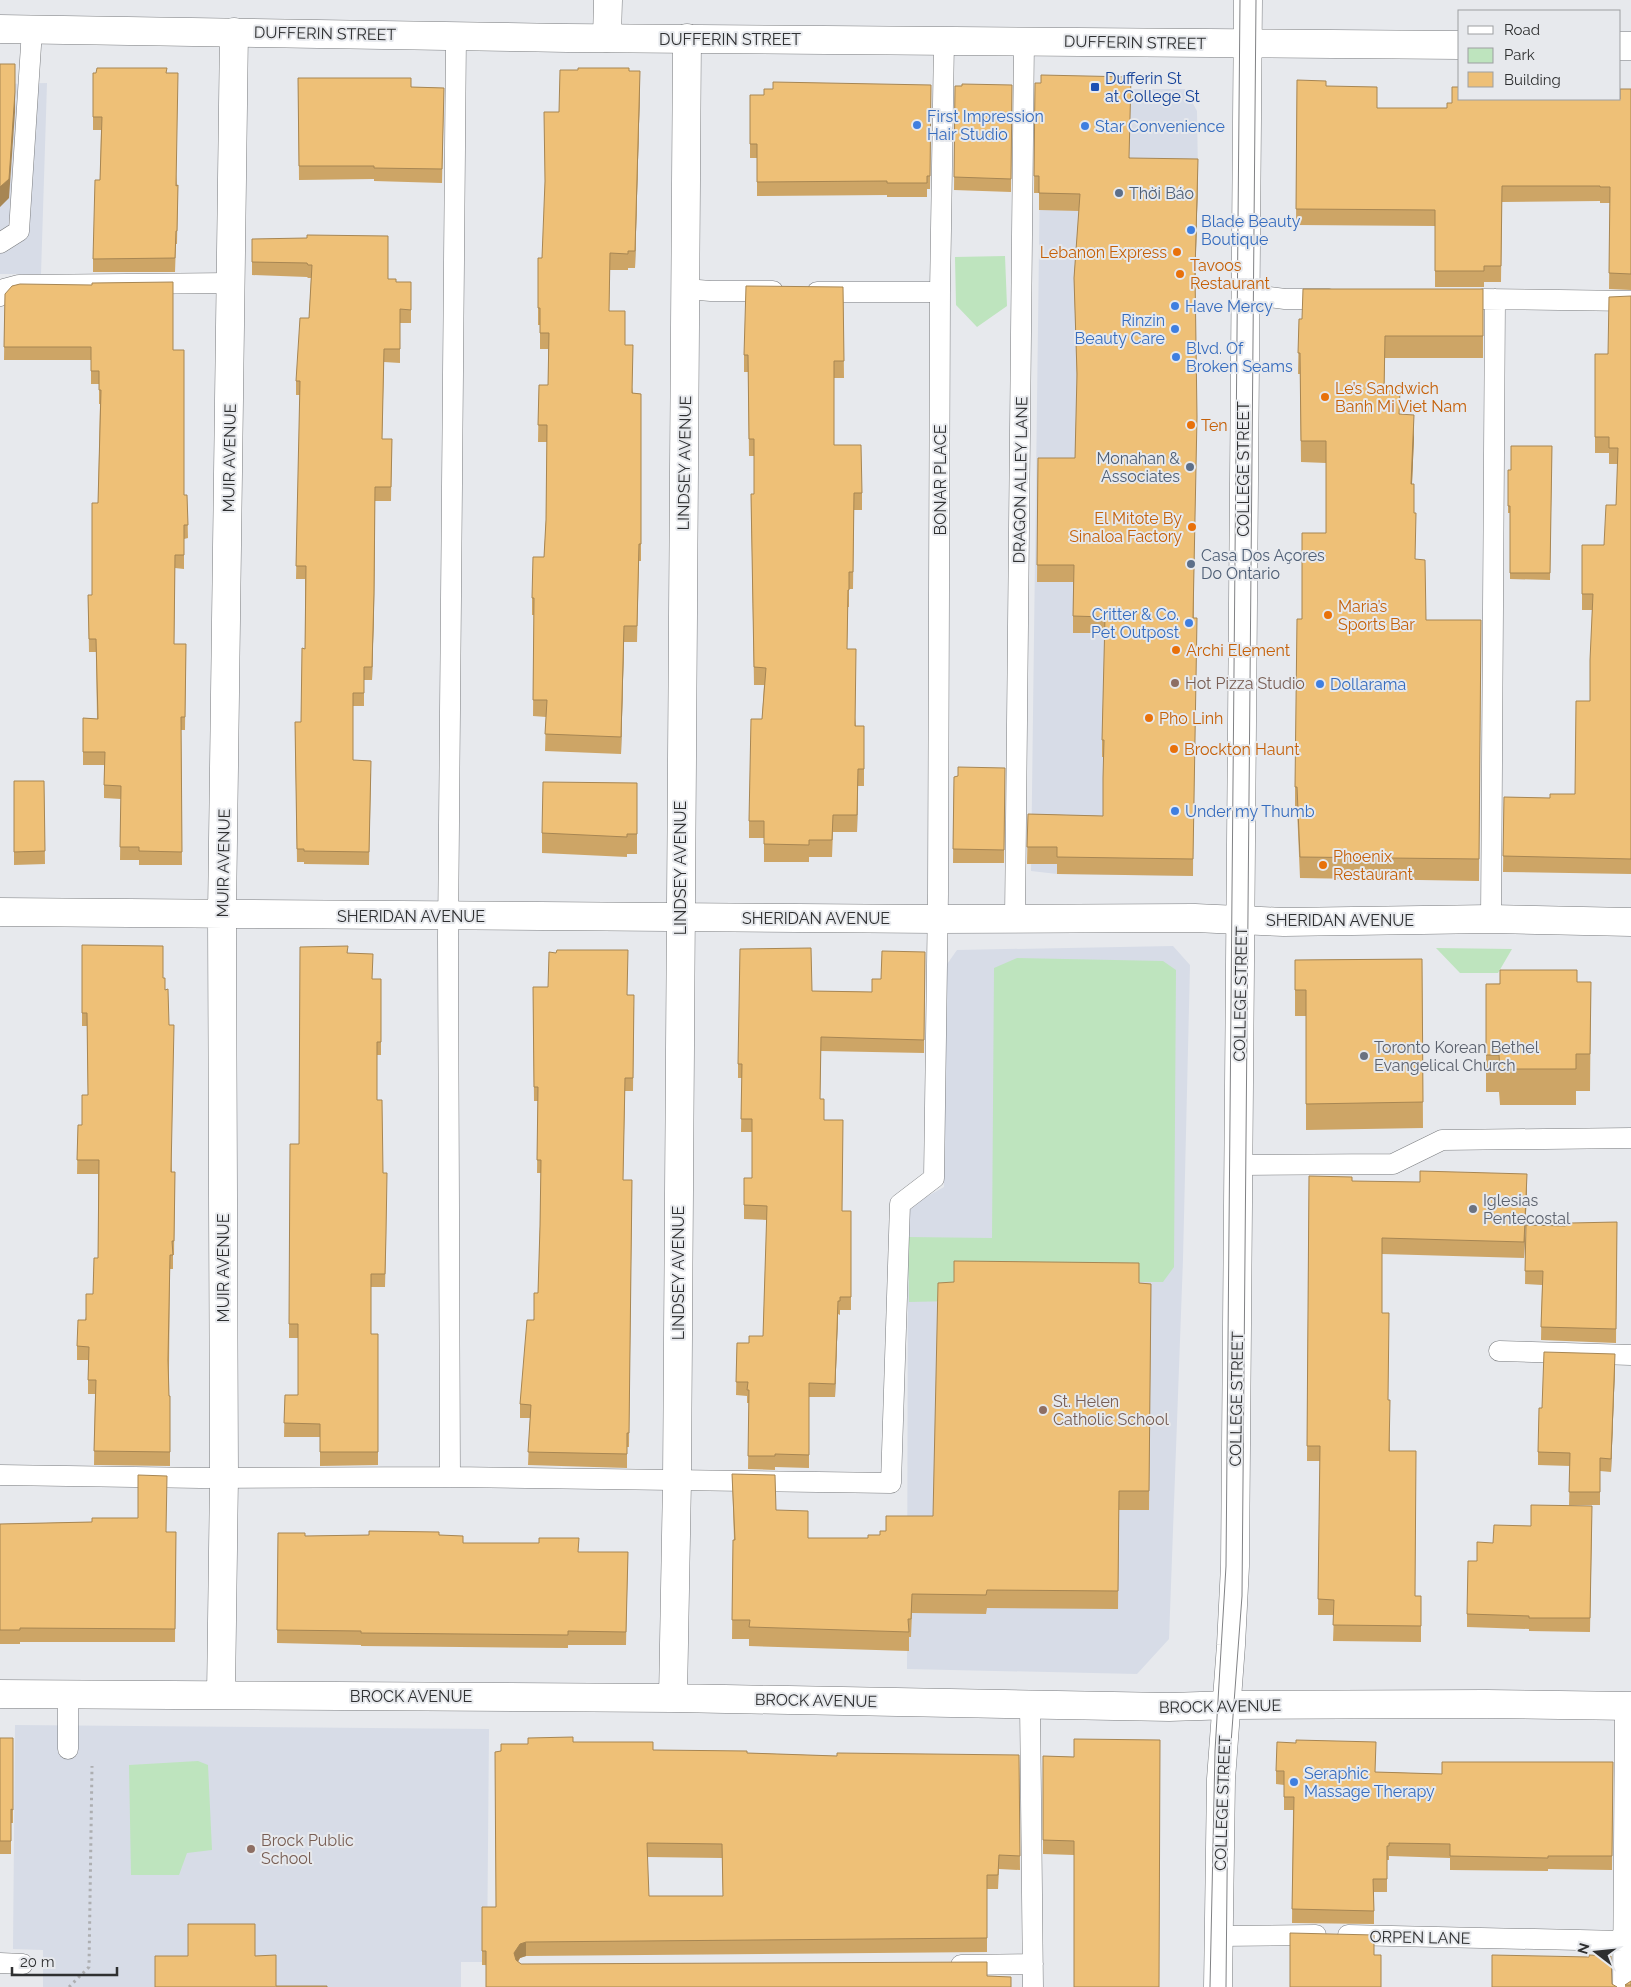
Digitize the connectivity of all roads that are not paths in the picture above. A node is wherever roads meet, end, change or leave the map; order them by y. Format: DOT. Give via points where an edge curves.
graph roads {
  1 [pos="608,0"];
  2 [pos="1248,0"];
  3 [pos="0,29"];
  4 [pos="32,30"];
  5 [pos="234,32"];
  6 [pos="456,36"];
  7 [pos="607,38"];
  8 [pos="687,38"];
  9 [pos="944,41"];
  10 [pos="1024,41"];
  11 [pos="1246,43"];
  12 [pos="1458,45"];
  13 [pos="0,243"];
  14 [pos="232,283"];
  15 [pos="685,289"];
  16 [pos="940,292"];
  17 [pos="1245,294"];
  18 [pos="0,296"];
  19 [pos="1346,299"];
  20 [pos="1465,299"];
  21 [pos="1495,299"];
  22 [pos="1631,301"];
  23 [pos="0,912"];
  24 [pos="222,914"];
  25 [pos="448,916"];
  26 [pos="680,917"];
  27 [pos="937,918"];
  28 [pos="1015,918"];
  29 [pos="1240,919"];
  30 [pos="1491,919"];
  31 [pos="1631,922"];
  32 [pos="1631,1138"];
  33 [pos="1239,1165"];
  34 [pos="1499,1350"];
  35 [pos="1631,1355"];
  36 [pos="0,1475"];
  37 [pos="450,1477"];
  38 [pos="224,1478"];
  39 [pos="677,1481"];
  40 [pos="0,1694"];
  41 [pos="221,1694"];
  42 [pos="68,1695"];
  43 [pos="673,1698"];
  44 [pos="1030,1704"];
  45 [pos="1226,1706"];
  46 [pos="1628,1706"];
  47 [pos="68,1750"];
  48 [pos="1218,1936"];
  49 [pos="1623,1941"];
  50 [pos="0,1963"];
  51 [pos="24,1964"];
  52 [pos="1033,1964"];
  53 [pos="944,1965"];
  54 [pos="1032,1987"];
  55 [pos="1218,1987"];
  56 [pos="1623,1987"];
  1 -- 7 [label="street"];
  2 -- 11 [label="street, COLLEGE STREET"];
  3 -- 4 [label="street, DUFFERIN STREET"];
  4 -- 5 [label="street, DUFFERIN STREET"];
  4 -- 13 [label="lane" via="20,231"];
  5 -- 6 [label="street, DUFFERIN STREET"];
  5 -- 14 [label="street, MUIR AVENUE"];
  6 -- 7 [label="street, DUFFERIN STREET"];
  6 -- 25 [label="lane"];
  7 -- 8 [label="street, DUFFERIN STREET"];
  8 -- 9 [label="street, DUFFERIN STREET"];
  8 -- 15 [label="street, LINDSEY AVENUE"];
  9 -- 10 [label="street, DUFFERIN STREET"];
  9 -- 16 [label="lane, BONAR PLACE"];
  10 -- 11 [label="street, DUFFERIN STREET"];
  10 -- 28 [label="lane, DRAGON ALLEY LANE"];
  11 -- 12 [label="street, DUFFERIN STREET"];
  11 -- 17 [label="street, COLLEGE STREET"];
  14 -- 18 [label="lane" via="19,285 4,290"];
  14 -- 24 [label="street, MUIR AVENUE"];
  15 -- 16 [label="lane" via="711,292"];
  15 -- 26 [label="street, LINDSEY AVENUE"];
  16 -- 27 [label="lane, BONAR PLACE"];
  17 -- 19 [label="lane"];
  17 -- 29 [label="street, COLLEGE STREET"];
  20 -- 21 [label="lane"];
  21 -- 22 [label="lane"];
  21 -- 30 [label="lane"];
  23 -- 24 [label="street, SHERIDAN AVENUE"];
  24 -- 25 [label="street, SHERIDAN AVENUE"];
  24 -- 38 [label="street, MUIR AVENUE"];
  25 -- 26 [label="street, SHERIDAN AVENUE"];
  25 -- 37 [label="lane"];
  26 -- 27 [label="street, SHERIDAN AVENUE"];
  26 -- 39 [label="street, LINDSEY AVENUE"];
  27 -- 28 [label="street, SHERIDAN AVENUE"];
  27 -- 39 [label="lane, BONAR PLACE" via="934,1178 900,1204 891,1483"];
  28 -- 29 [label="street, SHERIDAN AVENUE"];
  29 -- 30 [label="street, SHERIDAN AVENUE" via="1284,922"];
  29 -- 33 [label="street, COLLEGE STREET"];
  30 -- 31 [label="street, SHERIDAN AVENUE"];
  32 -- 33 [label="lane" via="1442,1140 1393,1164"];
  33 -- 45 [label="street, COLLEGE STREET" via="1235,1566"];
  34 -- 35 [label="lane"];
  36 -- 38 [label="lane"];
  37 -- 38 [label="lane"];
  37 -- 39 [label="lane"];
  38 -- 41 [label="street, MUIR AVENUE"];
  39 -- 43 [label="street, LINDSEY AVENUE"];
  40 -- 42 [label="street, BROCK AVENUE"];
  41 -- 42 [label="street, BROCK AVENUE"];
  41 -- 43 [label="street, BROCK AVENUE"];
  42 -- 47 [label="lane"];
  43 -- 44 [label="street, BROCK AVENUE"];
  44 -- 45 [label="street, BROCK AVENUE"];
  44 -- 52 [label="lane"];
  45 -- 46 [label="street, BROCK AVENUE"];
  45 -- 48 [label="street, COLLEGE STREET"];
  46 -- 49 [label="lane"];
  48 -- 49 [label="lane, ORPEN LANE" via="1265,1934"];
  48 -- 55 [label="street, COLLEGE STREET"];
  49 -- 56 [label="lane"];
  50 -- 51 [label="lane"];
  52 -- 53 [label="lane"];
  52 -- 54 [label="lane"];
}
